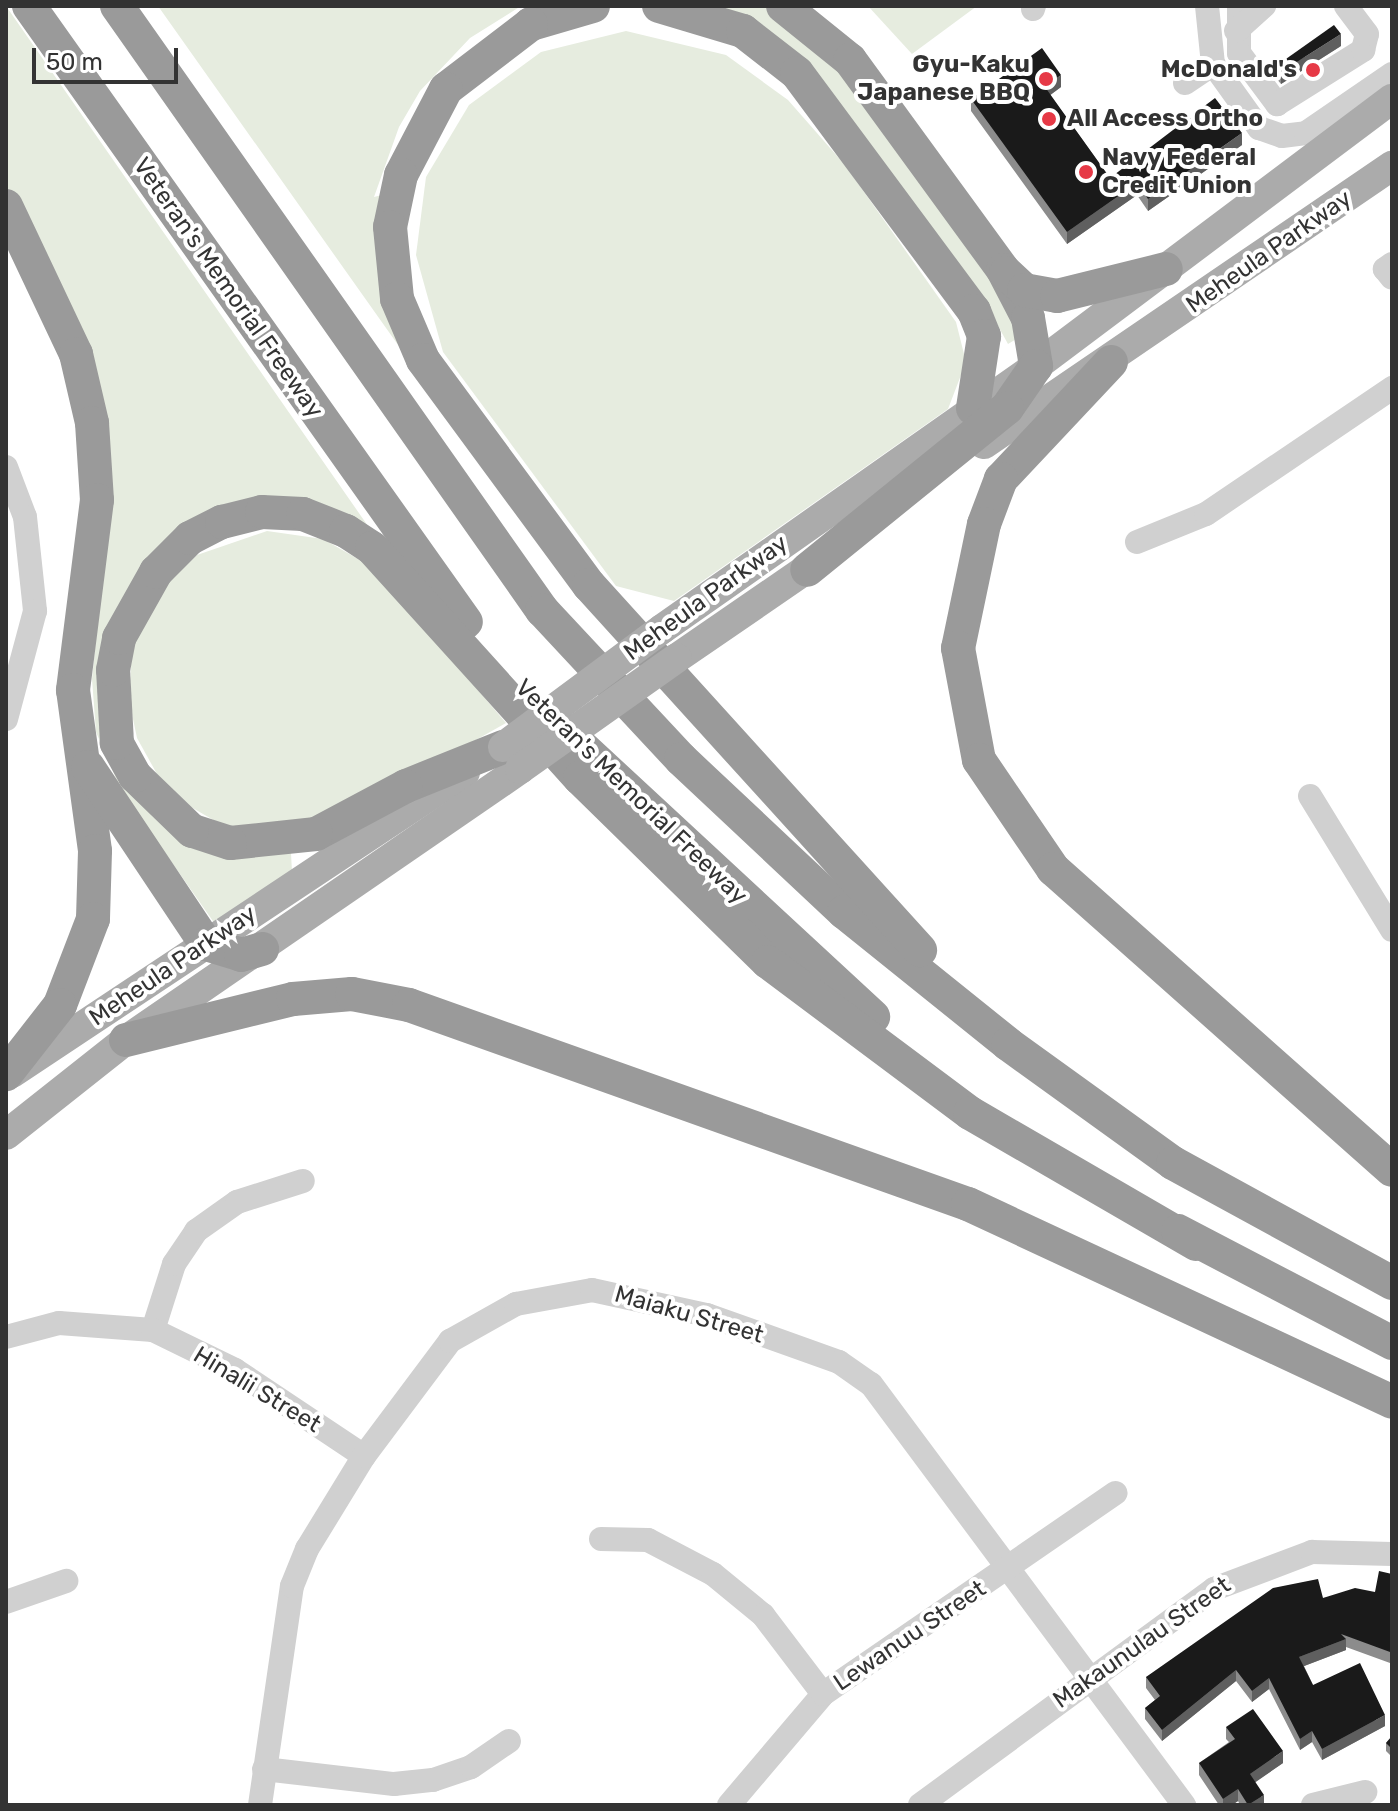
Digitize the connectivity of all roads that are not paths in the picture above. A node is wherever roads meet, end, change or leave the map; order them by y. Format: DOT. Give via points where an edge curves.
graph roads {
  1 [pos="29,6"];
  2 [pos="117,6"];
  3 [pos="593,6"];
  4 [pos="659,6"];
  5 [pos="783,6"];
  6 [pos="1207,6"];
  7 [pos="1239,6"];
  8 [pos="1264,6"];
  9 [pos="1346,6"];
  10 [pos="1236,31"];
  11 [pos="1213,64"];
  12 [pos="1392,74"];
  13 [pos="1185,83"];
  14 [pos="1392,99"];
  15 [pos="1392,166"];
  16 [pos="6,206"];
  17 [pos="1392,264"];
  18 [pos="1166,269"];
  19 [pos="1003,270"];
  20 [pos="1392,278"];
  21 [pos="1111,362"];
  22 [pos="1036,366"];
  23 [pos="1392,388"];
  24 [pos="973,408"];
  25 [pos="6,467"];
  26 [pos="1137,542"];
  27 [pos="807,570"];
  28 [pos="6,719"];
  29 [pos="75,725"];
  30 [pos="512,758"];
  31 [pos="1310,796"];
  32 [pos="1392,930"];
  33 [pos="206,944"];
  34 [pos="262,949"];
  35 [pos="126,1040"];
  36 [pos="1008,1044"];
  37 [pos="6,1075"];
  38 [pos="6,1135"];
  39 [pos="1392,1170"];
  40 [pos="303,1181"];
  41 [pos="1196,1244"];
  42 [pos="1392,1283"];
  43 [pos="153,1330"];
  44 [pos="6,1337"];
  45 [pos="1392,1343"];
  46 [pos="1392,1402"];
  47 [pos="364,1456"];
  48 [pos="1116,1493"];
  49 [pos="601,1539"];
  50 [pos="1392,1554"];
  51 [pos="1009,1569"];
  52 [pos="66,1581"];
  53 [pos="6,1602"];
  54 [pos="1091,1680"];
  55 [pos="823,1694"];
  56 [pos="509,1741"];
  57 [pos="264,1769"];
  58 [pos="1365,1792"];
  59 [pos="260,1805"];
  60 [pos="729,1805"];
  61 [pos="920,1805"];
  62 [pos="1184,1805"];
  63 [pos="1313,1805"];
  1 -- 41 [label="highway, Veteran's Memorial Freeway" via="444,595 527,698 871,1016"];
  2 -- 36 [label="highway" via="542,610 681,759 844,912"];
  3 -- 36 [label="highway" via="531,24 486,52 426,120 401,175 390,227 392,280 409,329 484,450 589,585"];
  4 -- 24 [label="highway" via="743,31 816,97 974,311 984,336"];
  5 -- 19 [label="highway" via="850,60"];
  6 -- 11 [label="street"];
  7 -- 10 [label="street"];
  8 -- 10 [label="street"];
  9 -- 10 [label="street" via="1367,34 1363,50 1288,103 1277,104 1239,53"];
  11 -- 12 [label="street" via="1259,128 1282,136 1306,133"];
  11 -- 13 [label="street"];
  14 -- 18 [label="main road, Meheula Parkway"];
  15 -- 21 [label="main road, Meheula Parkway"];
  16 -- 29 [label="highway" via="76,354 92,423 97,500 74,647"];
  17 -- 20 [label="street" via="1385,269"];
  18 -- 19 [label="highway" via="1057,296 1024,290"];
  18 -- 22 [label="main road, Meheula Parkway"];
  19 -- 22 [label="highway" via="1028,318"];
  21 -- 27 [label="main road, Meheula Parkway"];
  21 -- 39 [label="highway" via="1010,468 984,524 958,648 979,760 1053,869"];
  22 -- 24 [label="main road, Meheula Parkway"];
  22 -- 27 [label="highway" via="1007,408"];
  23 -- 26 [label="street" via="1206,514"];
  24 -- 30 [label="main road, Meheula Parkway, bridge" via="662,629"];
  25 -- 28 [label="street" via="25,517 35,611"];
  27 -- 30 [label="main road, Meheula Parkway, bridge" via="677,658"];
  29 -- 33 [label="highway" via="108,807"];
  29 -- 37 [label="highway" via="95,851 93,919 60,1005"];
  30 -- 33 [label="main road, Meheula Parkway"];
  30 -- 34 [label="main road, Meheula Parkway"];
  30 -- 41 [label="highway" via="406,786 316,834 230,843 192,831 135,776 117,743 113,670 119,638 156,572 190,538 222,522 262,512 303,514 346,531 372,548 580,778 768,962 970,1113"];
  31 -- 32 [label="street"];
  33 -- 34 [label="highway" via="241,955"];
  33 -- 37 [label="main road, Meheula Parkway"];
  34 -- 35 [label="main road, Meheula Parkway"];
  35 -- 38 [label="main road, Meheula Parkway"];
  35 -- 46 [label="highway" via="293,999 352,994 409,1005 968,1204"];
  36 -- 42 [label="highway" via="1173,1163"];
  40 -- 43 [label="street" via="237,1202 196,1231 174,1264"];
  41 -- 45 [label="highway, Veteran's Memorial Freeway"];
  43 -- 44 [label="street, Hinalii Street" via="59,1323"];
  43 -- 47 [label="street, Hinalii Street" via="235,1370"];
  47 -- 51 [label="street, Maiaku Street" via="450,1341 484,1318 553,1295 627,1292 839,1362 871,1384"];
  47 -- 57 [label="street, Maiaku Street" via="292,1586"];
  48 -- 51 [label="street, Lewanuu Street"];
  49 -- 55 [label="street" via="648,1540 713,1574 763,1615"];
  50 -- 54 [label="street, Makaunulau Street" via="1312,1552 1248,1571"];
  51 -- 54 [label="street, Maiaku Street"];
  51 -- 55 [label="street, Lewanuu Street"];
  52 -- 53 [label="street"];
  54 -- 61 [label="street, Makaunulau Street"];
  54 -- 62 [label="street, Maiaku Street"];
  55 -- 60 [label="street, Lewanuu Street"];
  56 -- 57 [label="street" via="471,1767 433,1780 394,1784"];
  57 -- 59 [label="street, Maiaku Street"];
  58 -- 63 [label="street"];
}
